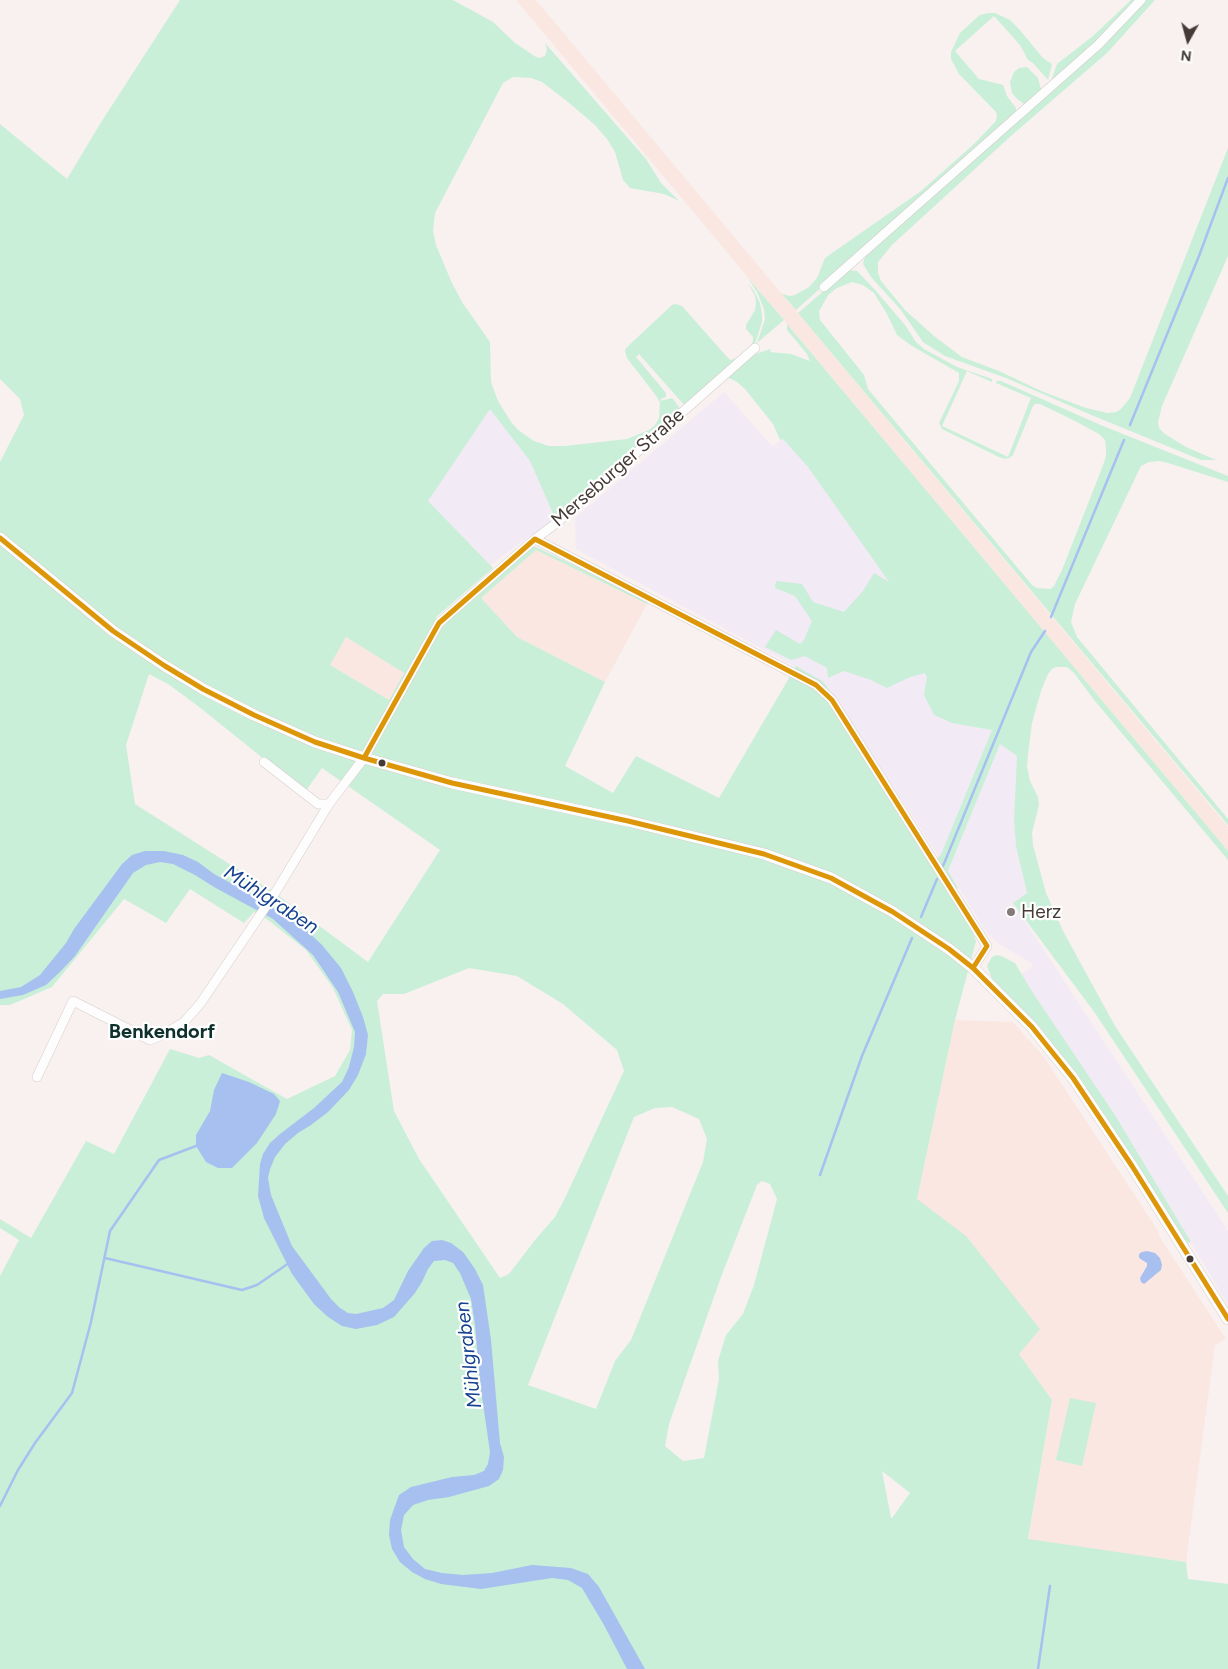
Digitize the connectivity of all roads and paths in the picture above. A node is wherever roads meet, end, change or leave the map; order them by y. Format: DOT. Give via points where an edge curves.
graph roads {
  1 [pos="1141,0"];
  2 [pos="824,287"];
  3 [pos="755,348"];
  4 [pos="0,538"];
  5 [pos="535,539"];
  6 [pos="364,758"];
  7 [pos="264,762"];
  8 [pos="329,804"];
  9 [pos="973,968"];
  10 [pos="37,1078"];
  11 [pos="1228,1319"];
  1 -- 2 [label="street" via="1098,45"];
  3 -- 5 [label="street, Merseburger Straße"];
  4 -- 6 [label="main road" via="114,631 172,671 254,715 315,742"];
  5 -- 6 [label="street, Merseburger Straße" via="439,623"];
  5 -- 9 [label="street" via="816,685 832,700 987,946"];
  6 -- 8 [label="street, Merseburger Straße"];
  6 -- 9 [label="main road" via="452,783 764,854 831,878 894,912"];
  7 -- 8 [label="street" via="318,804"];
  8 -- 10 [label="street, Merseburger Straße" via="275,893 200,1004 184,1022 150,1040 73,1001"];
  9 -- 11 [label="main road" via="1032,1027 1072,1078 1132,1166"];
}
